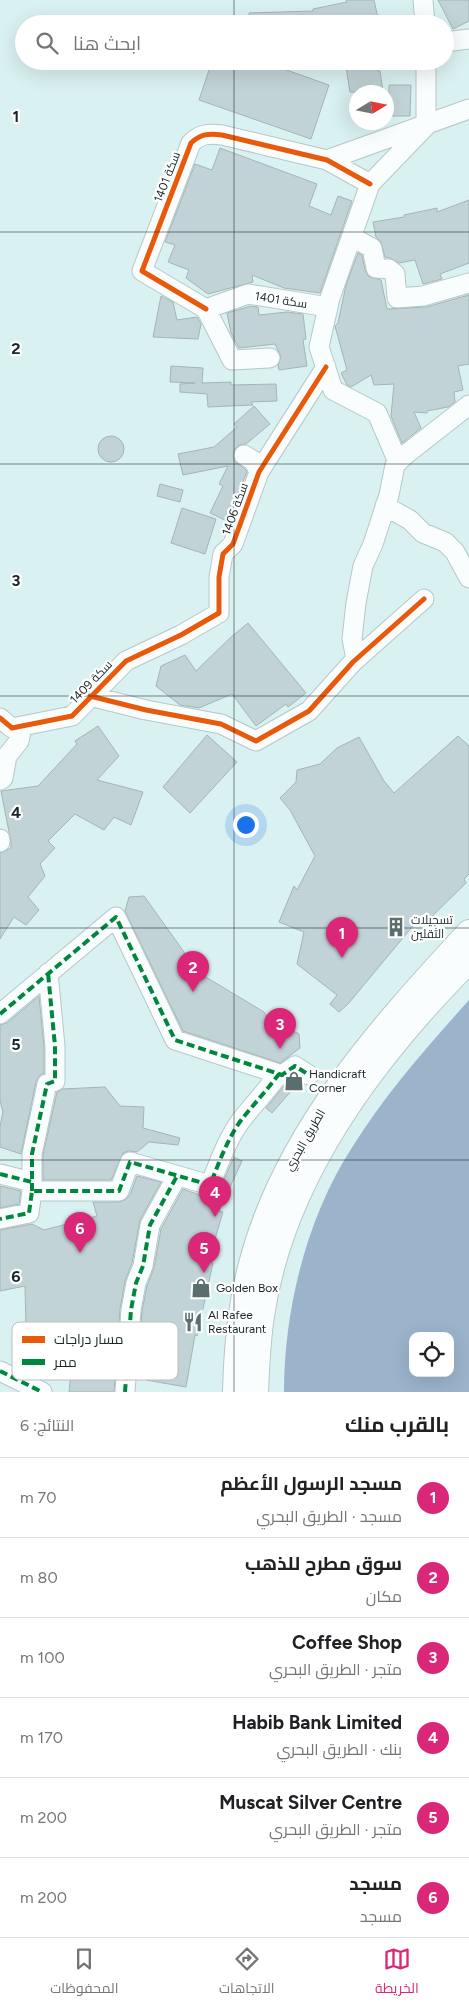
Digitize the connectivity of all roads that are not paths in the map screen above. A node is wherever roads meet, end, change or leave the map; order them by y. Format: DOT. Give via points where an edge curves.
graph roads {
  1 [pos="424,0"];
  2 [pos="425,15"];
  3 [pos="469,38"];
  4 [pos="454,40"];
  5 [pos="426,70"];
  6 [pos="469,109"];
  7 [pos="426,126"];
  8 [pos="327,160"];
  9 [pos="370,184"];
  10 [pos="352,237"];
  11 [pos="469,284"];
  12 [pos="328,307"];
  13 [pos="206,309"];
  14 [pos="270,358"];
  15 [pos="326,367"];
  16 [pos="469,404"];
  17 [pos="244,455"];
  18 [pos="398,462"];
  19 [pos="260,472"];
  20 [pos="385,506"];
  21 [pos="469,578"];
  22 [pos="424,599"];
  23 [pos="219,613"];
  24 [pos="356,659"];
  25 [pos="90,696"];
  26 [pos="0,718"];
  27 [pos="22,727"];
  28 [pos="0,780"];
  29 [pos="469,932"];
  30 [pos="469,961"];
  31 [pos="48,973"];
  32 [pos="0,1014"];
  33 [pos="279,1074"];
  34 [pos="309,1075"];
  35 [pos="0,1174"];
  36 [pos="177,1176"];
  37 [pos="32,1186"];
  38 [pos="0,1219"];
  39 [pos="130,1322"];
  40 [pos="0,1370"];
  41 [pos="12,1376"];
  42 [pos="19,1380"];
  43 [pos="42,1392"];
  44 [pos="234,1392"];
  45 [pos="256,1392"];
  1 -- 2 [label="street"];
  3 -- 4 [label="street"];
  5 -- 7 [label="street"];
  6 -- 7 [label="street"];
  7 -- 8 [label="street"];
  7 -- 9 [label="street"];
  8 -- 9 [label="street, 1401 سكة"];
  8 -- 13 [label="street, 1401 سكة" via="213,133 197,137 191,143 142,272"];
  9 -- 10 [label="street"];
  10 -- 11 [label="street" via="372,248 376,268 389,269 394,274 397,298 423,296"];
  10 -- 12 [label="street"];
  12 -- 13 [label="street, سكة 1401" via="248,294"];
  12 -- 15 [label="street" via="319,347"];
  13 -- 14 [label="street" via="232,360"];
  15 -- 18 [label="street" via="333,390 377,413"];
  15 -- 19 [label="street, 1406 سكة"];
  16 -- 18 [label="street"];
  17 -- 19 [label="street" via="254,461"];
  18 -- 20 [label="street"];
  19 -- 23 [label="street, 1406 سكة" via="233,544 223,554 219,576"];
  20 -- 21 [label="street" via="410,520 423,532 445,542 455,552"];
  20 -- 24 [label="street" via="363,566 352,639"];
  22 -- 24 [label="street"];
  23 -- 25 [label="street, 1409 سكة" via="126,661"];
  24 -- 25 [label="street" via="309,711 256,741 221,724"];
  25 -- 27 [label="street, 1409 سكة" via="72,716"];
  26 -- 27 [label="street" via="12,728"];
  27 -- 28 [label="street" via="19,741 7,756"];
  29 -- 44 [label="main road, الطريق البحري" via="383,1028 308,1132 282,1180 250,1265"];
  30 -- 45 [label="main road, الطريق البحري" via="405,1031 364,1084 312,1166 281,1237 269,1280 262,1316"];
  31 -- 32 [label="street"];
  31 -- 33 [label="street" via="116,917 175,1040"];
  31 -- 37 [label="street" via="55,1081 47,1084 32,1154"];
  33 -- 34 [label="street" via="295,1066"];
  33 -- 36 [label="street" via="224,1148 210,1185"];
  35 -- 37 [label="street"];
  36 -- 37 [label="street" via="130,1162 119,1191"];
  36 -- 39 [label="street" via="150,1225"];
  37 -- 38 [label="street" via="29,1213"];
  40 -- 41 [label="street"];
  42 -- 43 [label="street"];
}
